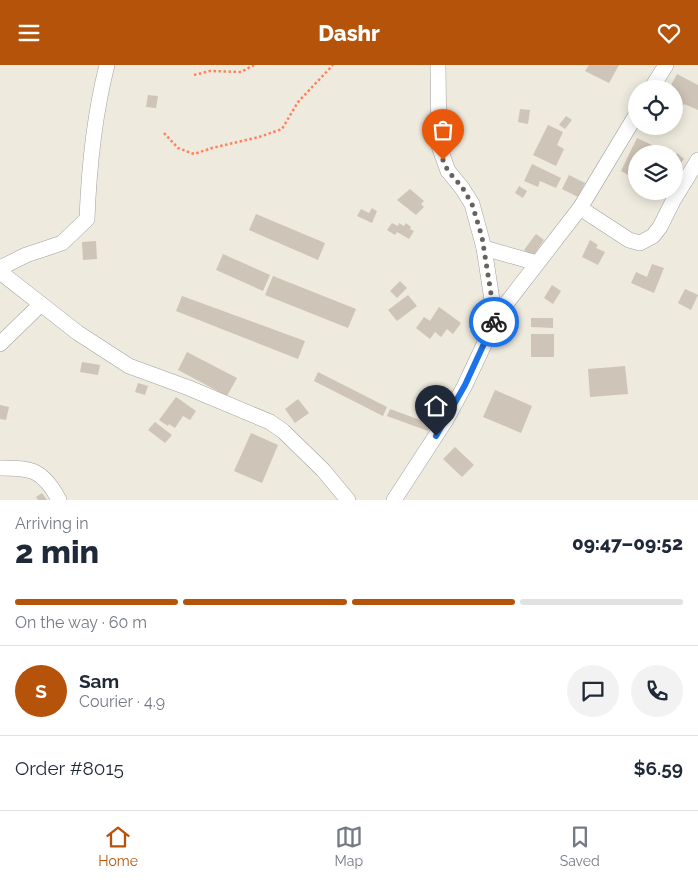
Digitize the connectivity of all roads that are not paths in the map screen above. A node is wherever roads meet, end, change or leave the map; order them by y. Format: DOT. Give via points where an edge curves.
graph roads {
  1 [pos="107,65"];
  2 [pos="438,65"];
  3 [pos="666,65"];
  4 [pos="657,80"];
  5 [pos="628,128"];
  6 [pos="698,160"];
  7 [pos="580,208"];
  8 [pos="484,248"];
  9 [pos="537,263"];
  10 [pos="0,268"];
  11 [pos="0,272"];
  12 [pos="41,304"];
  13 [pos="499,313"];
  14 [pos="0,344"];
  15 [pos="0,468"];
  16 [pos="59,500"];
  17 [pos="348,500"];
  18 [pos="394,500"];
  1 -- 10 [label="street" via="95,117 87,219 62,243"];
  2 -- 8 [label="street" via="440,146 448,171 472,204"];
  3 -- 4 [label="street"];
  5 -- 7 [label="street"];
  6 -- 7 [label="street" via="660,227 653,236 640,243 628,240"];
  7 -- 9 [label="street"];
  8 -- 9 [label="street"];
  8 -- 13 [label="street" via="492,300"];
  9 -- 13 [label="street"];
  11 -- 12 [label="street"];
  12 -- 14 [label="street"];
  12 -- 17 [label="street" via="129,366 270,422 323,470"];
  13 -- 18 [label="street" via="446,420"];
  15 -- 16 [label="street" via="24,468 39,473"];
}
